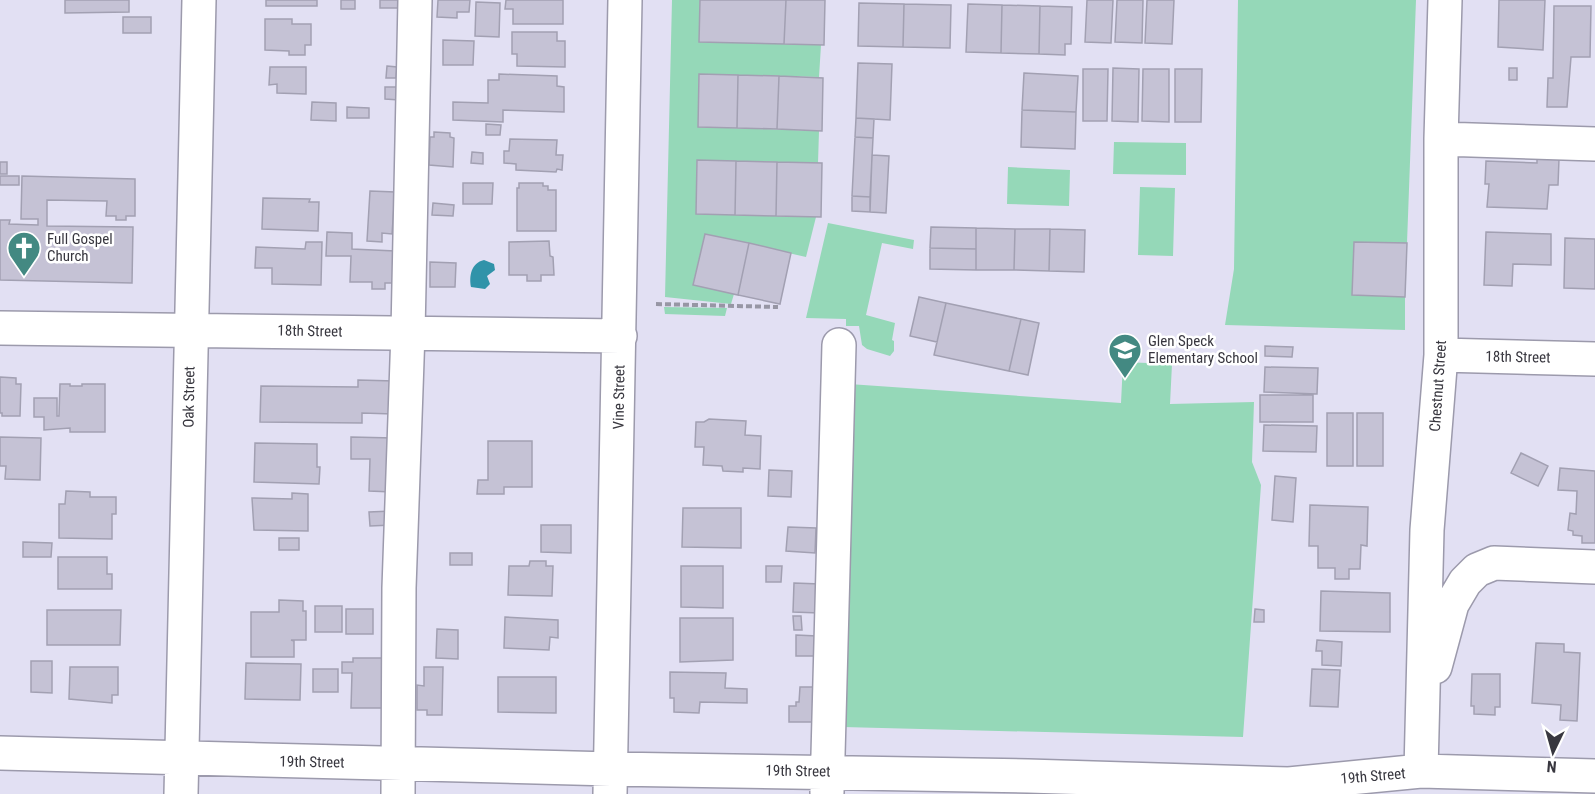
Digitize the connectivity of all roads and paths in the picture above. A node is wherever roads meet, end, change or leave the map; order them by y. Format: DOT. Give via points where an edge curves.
graph roads {
  1 [pos="199,0"];
  2 [pos="415,0"];
  3 [pos="625,0"];
  4 [pos="1445,0"];
  5 [pos="1441,139"];
  6 [pos="1595,144"];
  7 [pos="656,303"];
  8 [pos="778,307"];
  9 [pos="0,328"];
  10 [pos="191,330"];
  11 [pos="408,332"];
  12 [pos="620,336"];
  13 [pos="839,345"];
  14 [pos="1441,355"];
  15 [pos="1595,359"];
  16 [pos="1595,567"];
  17 [pos="1424,706"];
  18 [pos="0,753"];
  19 [pos="181,759"];
  20 [pos="1421,771"];
  21 [pos="1595,776"];
  22 [pos="399,779"];
  23 [pos="611,781"];
  24 [pos="828,783"];
  25 [pos="1028,785"];
  26 [pos="180,794"];
  1 -- 10 [label="street, Oak Street"];
  2 -- 11 [label="street"];
  3 -- 12 [label="street, Vine Street"];
  4 -- 5 [label="street, Chestnut Street"];
  5 -- 6 [label="street"];
  5 -- 14 [label="street, Chestnut Street"];
  7 -- 8 [label="path"];
  9 -- 10 [label="street, 18th Street"];
  10 -- 11 [label="street, 18th Street"];
  10 -- 19 [label="street, Oak Street"];
  11 -- 12 [label="street, 18th Street"];
  11 -- 22 [label="street" via="399,588"];
  12 -- 23 [label="street, Vine Street"];
  13 -- 24 [label="street"];
  14 -- 15 [label="street, 18th Street"];
  14 -- 17 [label="street, Chestnut Street" via="1427,530"];
  16 -- 17 [label="street" via="1494,563 1477,570 1452,604"];
  17 -- 20 [label="street, Chestnut Street"];
  18 -- 19 [label="street, 19th Street"];
  19 -- 22 [label="street, 19th Street"];
  19 -- 26 [label="street, Oak Street"];
  20 -- 21 [label="street, 19th Street"];
  20 -- 25 [label="street, 19th Street" via="1289,784"];
  22 -- 23 [label="street, 19th Street"];
  23 -- 24 [label="street, 19th Street"];
  24 -- 25 [label="street, 19th Street"];
}
